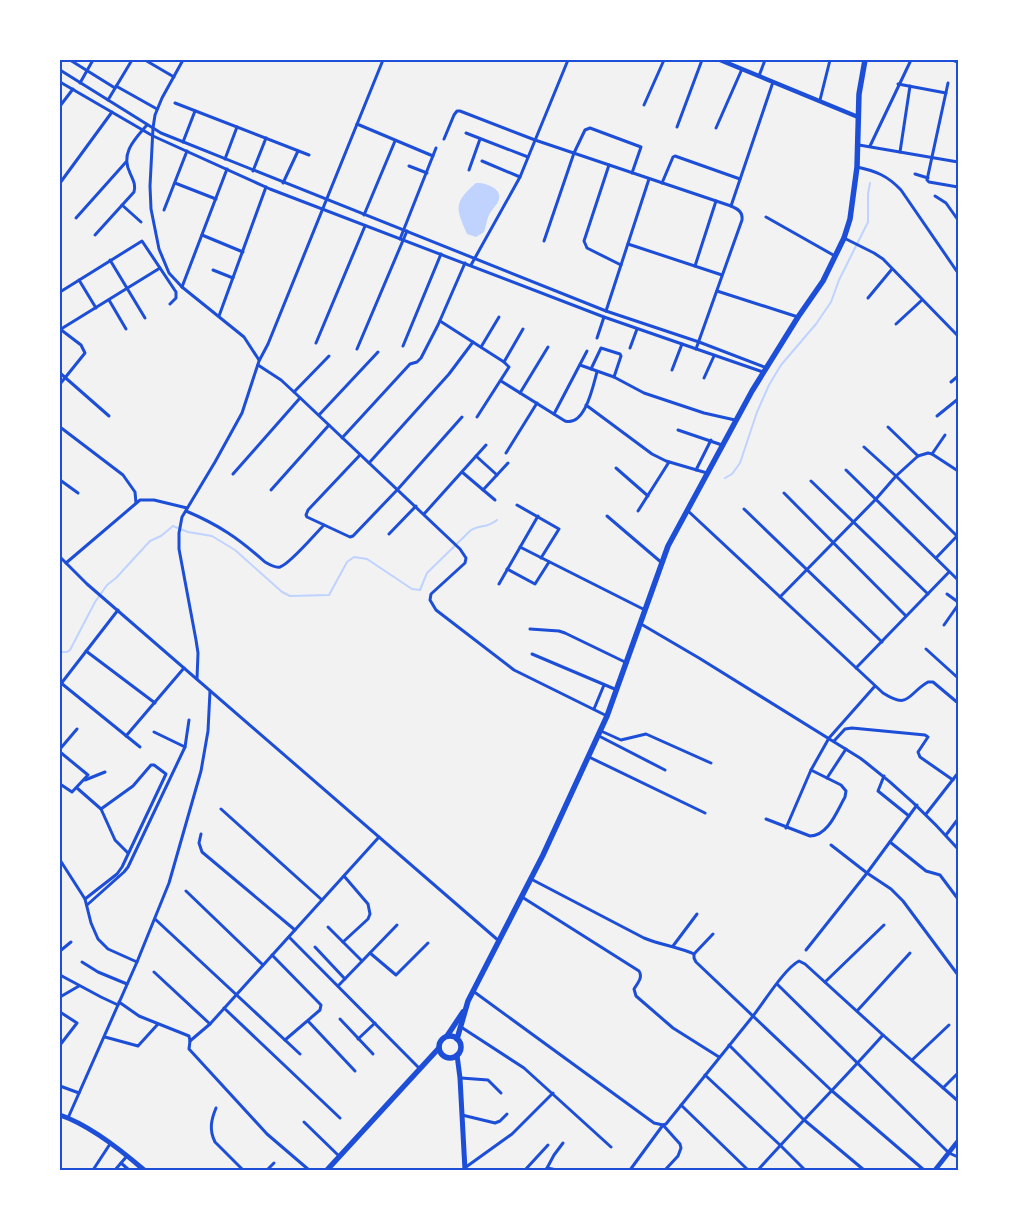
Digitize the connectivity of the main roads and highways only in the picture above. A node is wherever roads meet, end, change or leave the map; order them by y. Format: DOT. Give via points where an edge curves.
graph roads {
  1 [pos="865,60"];
  2 [pos="465,1008"];
  3 [pos="446,1036"];
  4 [pos="457,1039"];
  5 [pos="439,1048"];
  6 [pos="457,1056"];
  7 [pos="60,1115"];
  8 [pos="465,1169"];
  9 [pos="144,1170"];
  10 [pos="327,1170"];
  1 -- 2 [label="main road" via="859,94 857,167 844,238 823,280 765,370 668,546 600,733"];
  2 -- 3 [label="main road"];
  2 -- 4 [label="main road"];
  3 -- 4 [label="main road"];
  3 -- 5 [label="main road"];
  4 -- 6 [label="main road" via="461,1045"];
  5 -- 6 [label="main road" via="447,1058"];
  5 -- 10 [label="main road"];
  6 -- 8 [label="main road"];
  7 -- 9 [label="main road" via="110,1144"];
}
